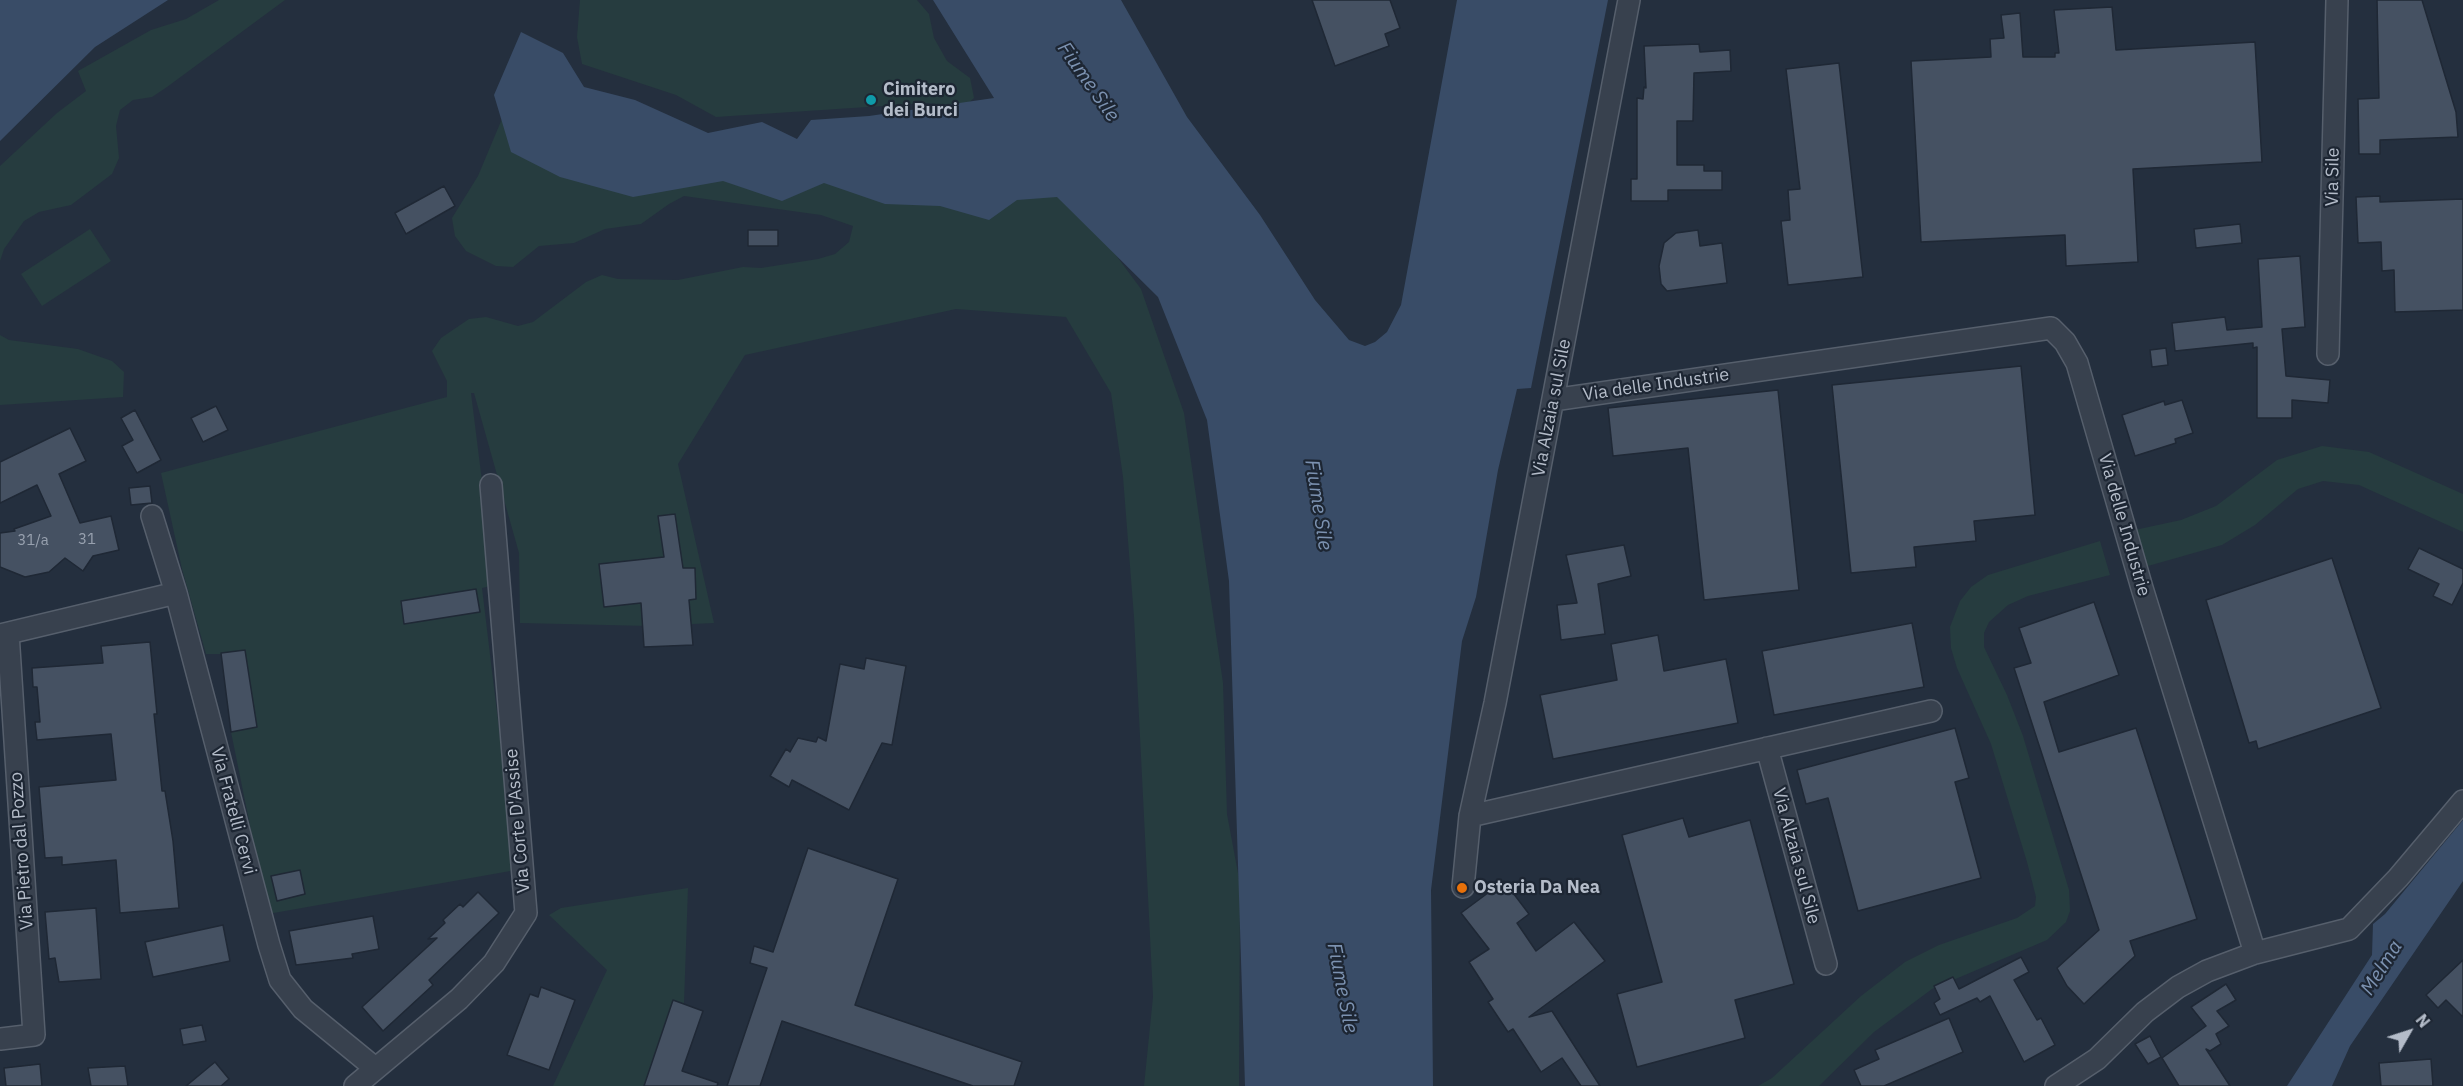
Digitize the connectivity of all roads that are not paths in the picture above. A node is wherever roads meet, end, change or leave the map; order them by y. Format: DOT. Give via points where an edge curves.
graph roads {
  1 [pos="1629,0"];
  2 [pos="2337,0"];
  3 [pos="2328,354"];
  4 [pos="1553,400"];
  5 [pos="491,485"];
  6 [pos="153,516"];
  7 [pos="176,593"];
  8 [pos="4,634"];
  9 [pos="1931,711"];
  10 [pos="1767,748"];
  11 [pos="2463,801"];
  12 [pos="1470,816"];
  13 [pos="1462,887"];
  14 [pos="2255,953"];
  15 [pos="1826,964"];
  16 [pos="0,1039"];
  17 [pos="375,1068"];
  18 [pos="355,1086"];
  19 [pos="2056,1086"];
  1 -- 4 [label="street, Via Alzaia sul Sile"];
  2 -- 3 [label="street, Via Sile"];
  4 -- 12 [label="street, Via Alzaia sul Sile"];
  4 -- 14 [label="street, Via delle Industrie" via="2051,328 2078,363 2166,667"];
  5 -- 17 [label="street, Via Corte D'Assise" via="526,913 487,970 459,999"];
  6 -- 7 [label="street, Via Fratelli Cervi"];
  7 -- 8 [label="street"];
  7 -- 17 [label="street, Via Fratelli Cervi" via="280,980 303,1009"];
  8 -- 16 [label="street, Via Pietro dal Pozzo" via="34,1035"];
  9 -- 10 [label="street"];
  10 -- 12 [label="street"];
  10 -- 15 [label="street, Via Alzaia sul Sile"];
  11 -- 14 [label="street" via="2349,929"];
  12 -- 13 [label="street, Via Alzaia sul Sile"];
  14 -- 19 [label="street" via="2178,987 2145,1012 2097,1059"];
  17 -- 18 [label="street, Via Corte D'Assise"];
}
